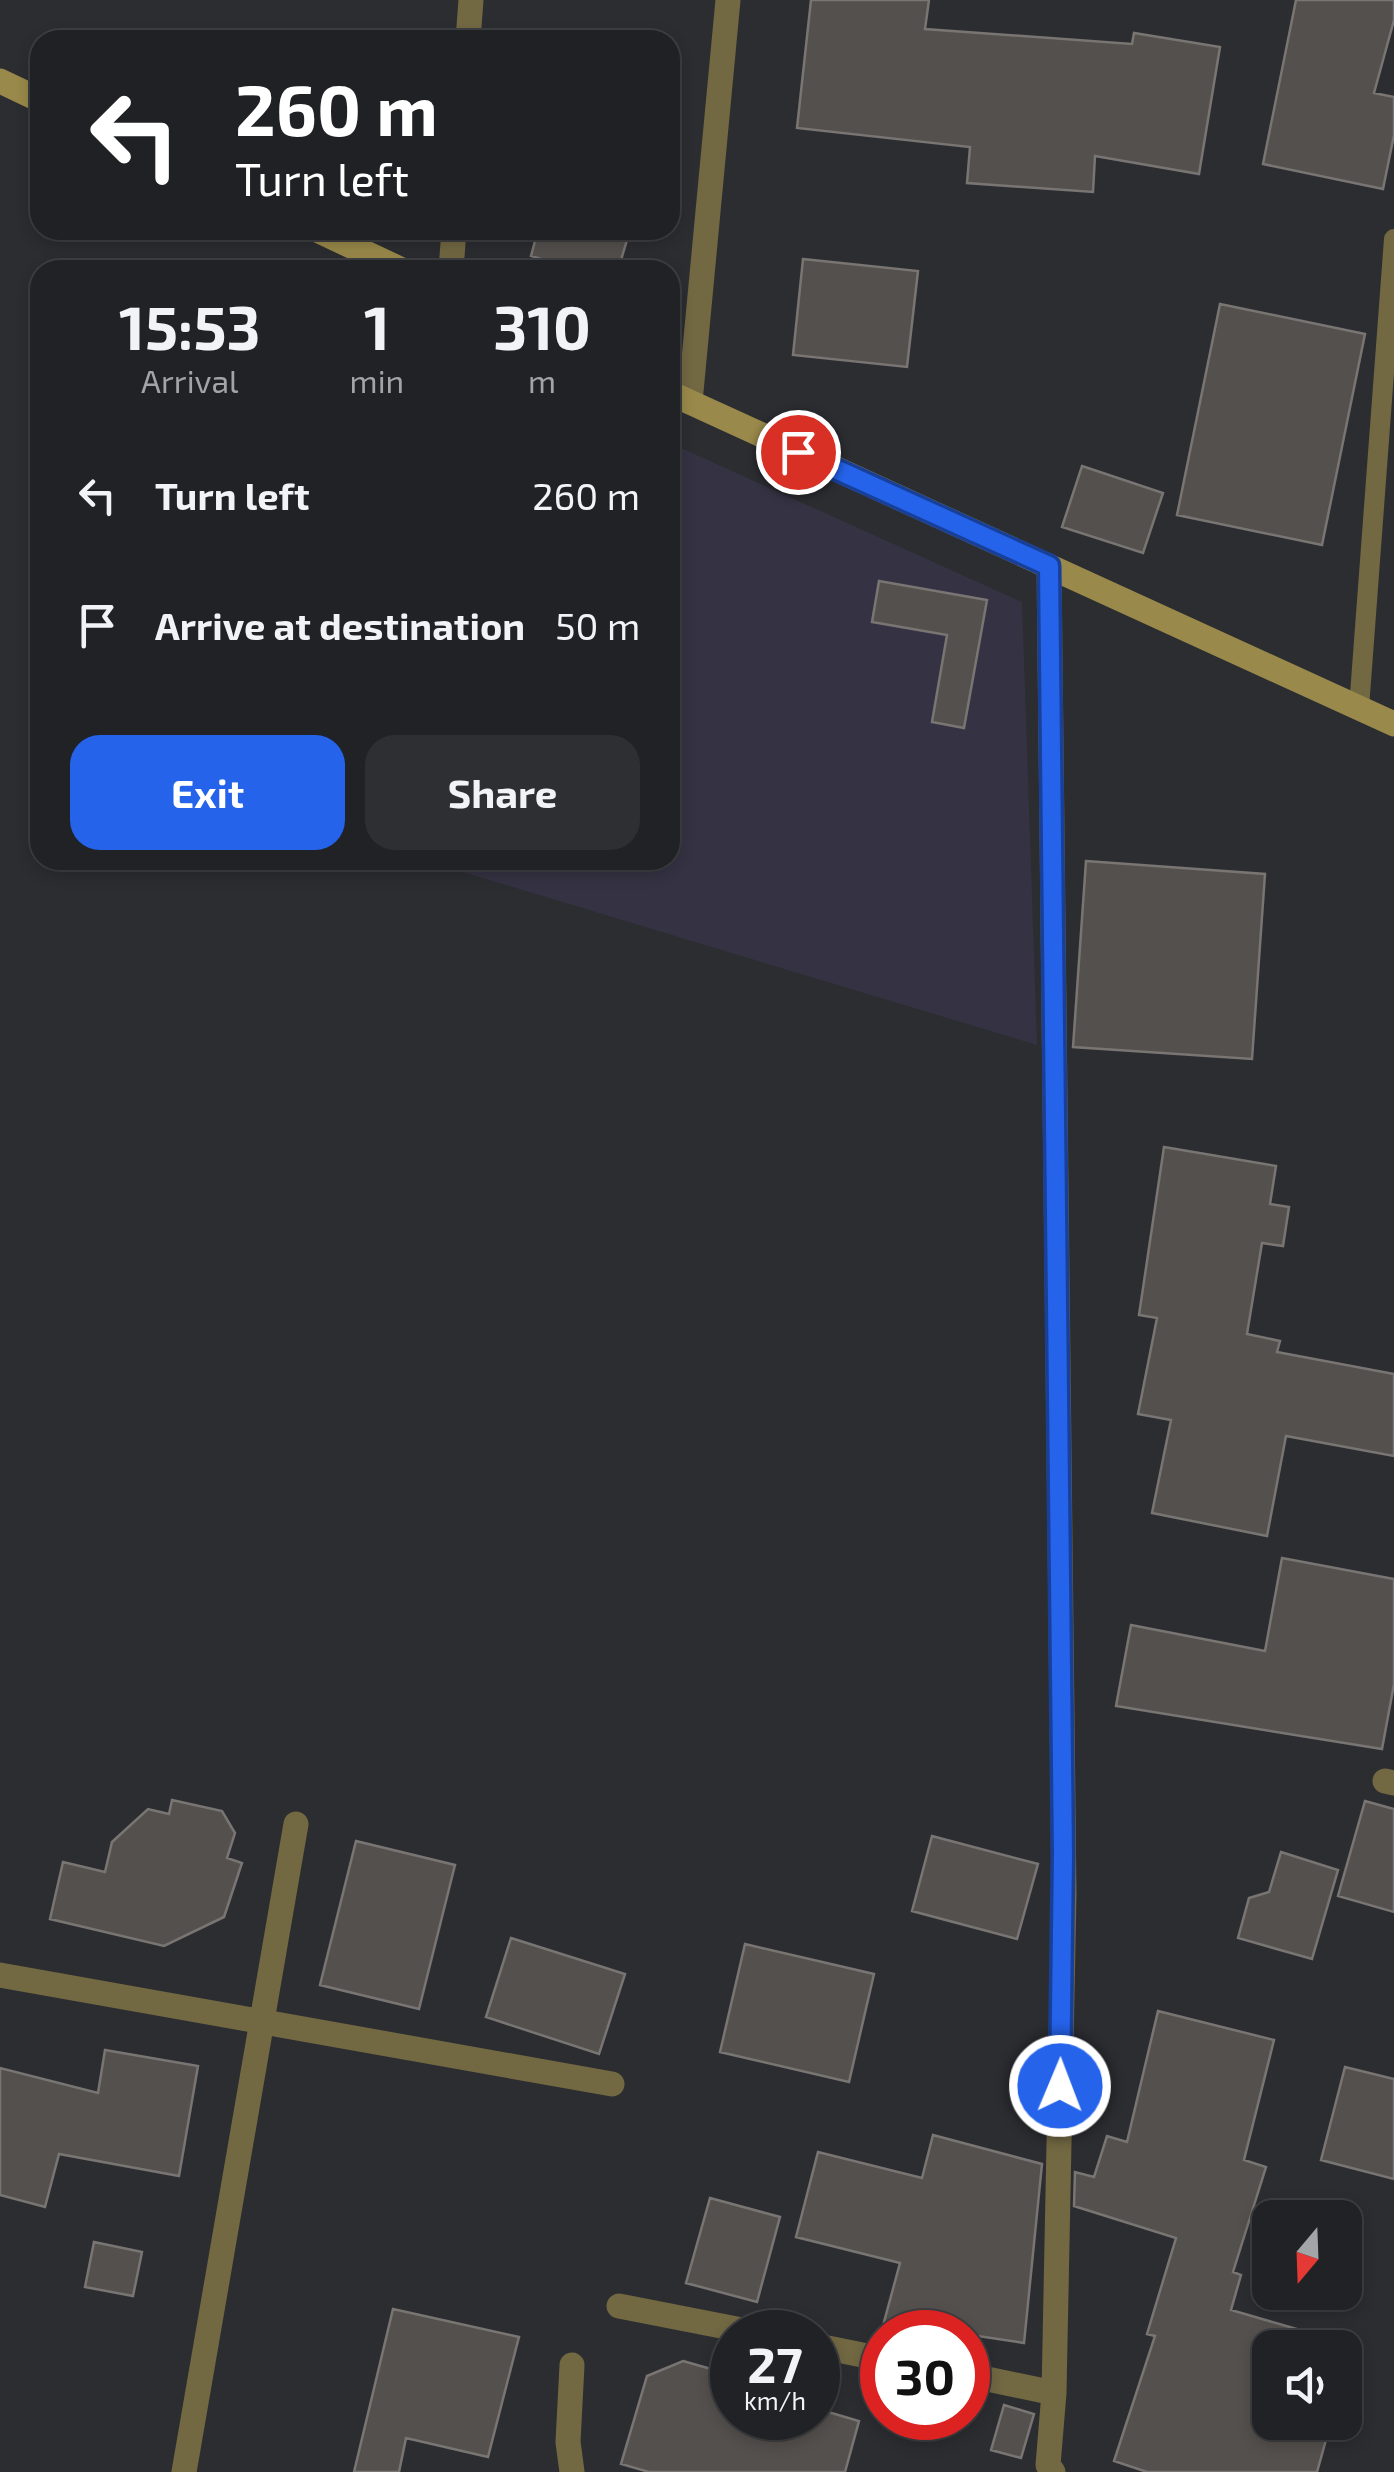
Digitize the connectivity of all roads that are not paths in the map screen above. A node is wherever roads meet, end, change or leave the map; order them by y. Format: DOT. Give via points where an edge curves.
graph roads {
  1 [pos="471,0"];
  2 [pos="728,0"];
  3 [pos="469,30"];
  4 [pos="0,81"];
  5 [pos="30,95"];
  6 [pos="1394,239"];
  7 [pos="338,240"];
  8 [pos="381,260"];
  9 [pos="680,398"];
  10 [pos="1049,566"];
  11 [pos="1359,708"];
  12 [pos="1394,724"];
  13 [pos="296,1824"];
  14 [pos="0,1976"];
  15 [pos="261,2020"];
  16 [pos="612,2084"];
  17 [pos="620,2306"];
  18 [pos="710,2324"];
  19 [pos="572,2365"];
  20 [pos="990,2380"];
  21 [pos="1054,2393"];
  22 [pos="184,2472"];
  23 [pos="572,2472"];
  24 [pos="1053,2472"];
  1 -- 3 [label="street"];
  2 -- 9 [label="street"];
  4 -- 5 [label="street"];
  6 -- 11 [label="lane"];
  7 -- 8 [label="street"];
  9 -- 10 [label="street"];
  10 -- 11 [label="street"];
  10 -- 21 [label="street" via="1064,1894"];
  11 -- 12 [label="street"];
  13 -- 15 [label="street"];
  14 -- 15 [label="street"];
  15 -- 16 [label="street"];
  15 -- 22 [label="street"];
  17 -- 18 [label="street"];
  19 -- 23 [label="street"];
  20 -- 21 [label="street"];
  21 -- 24 [label="street" via="1048,2465"];
}
